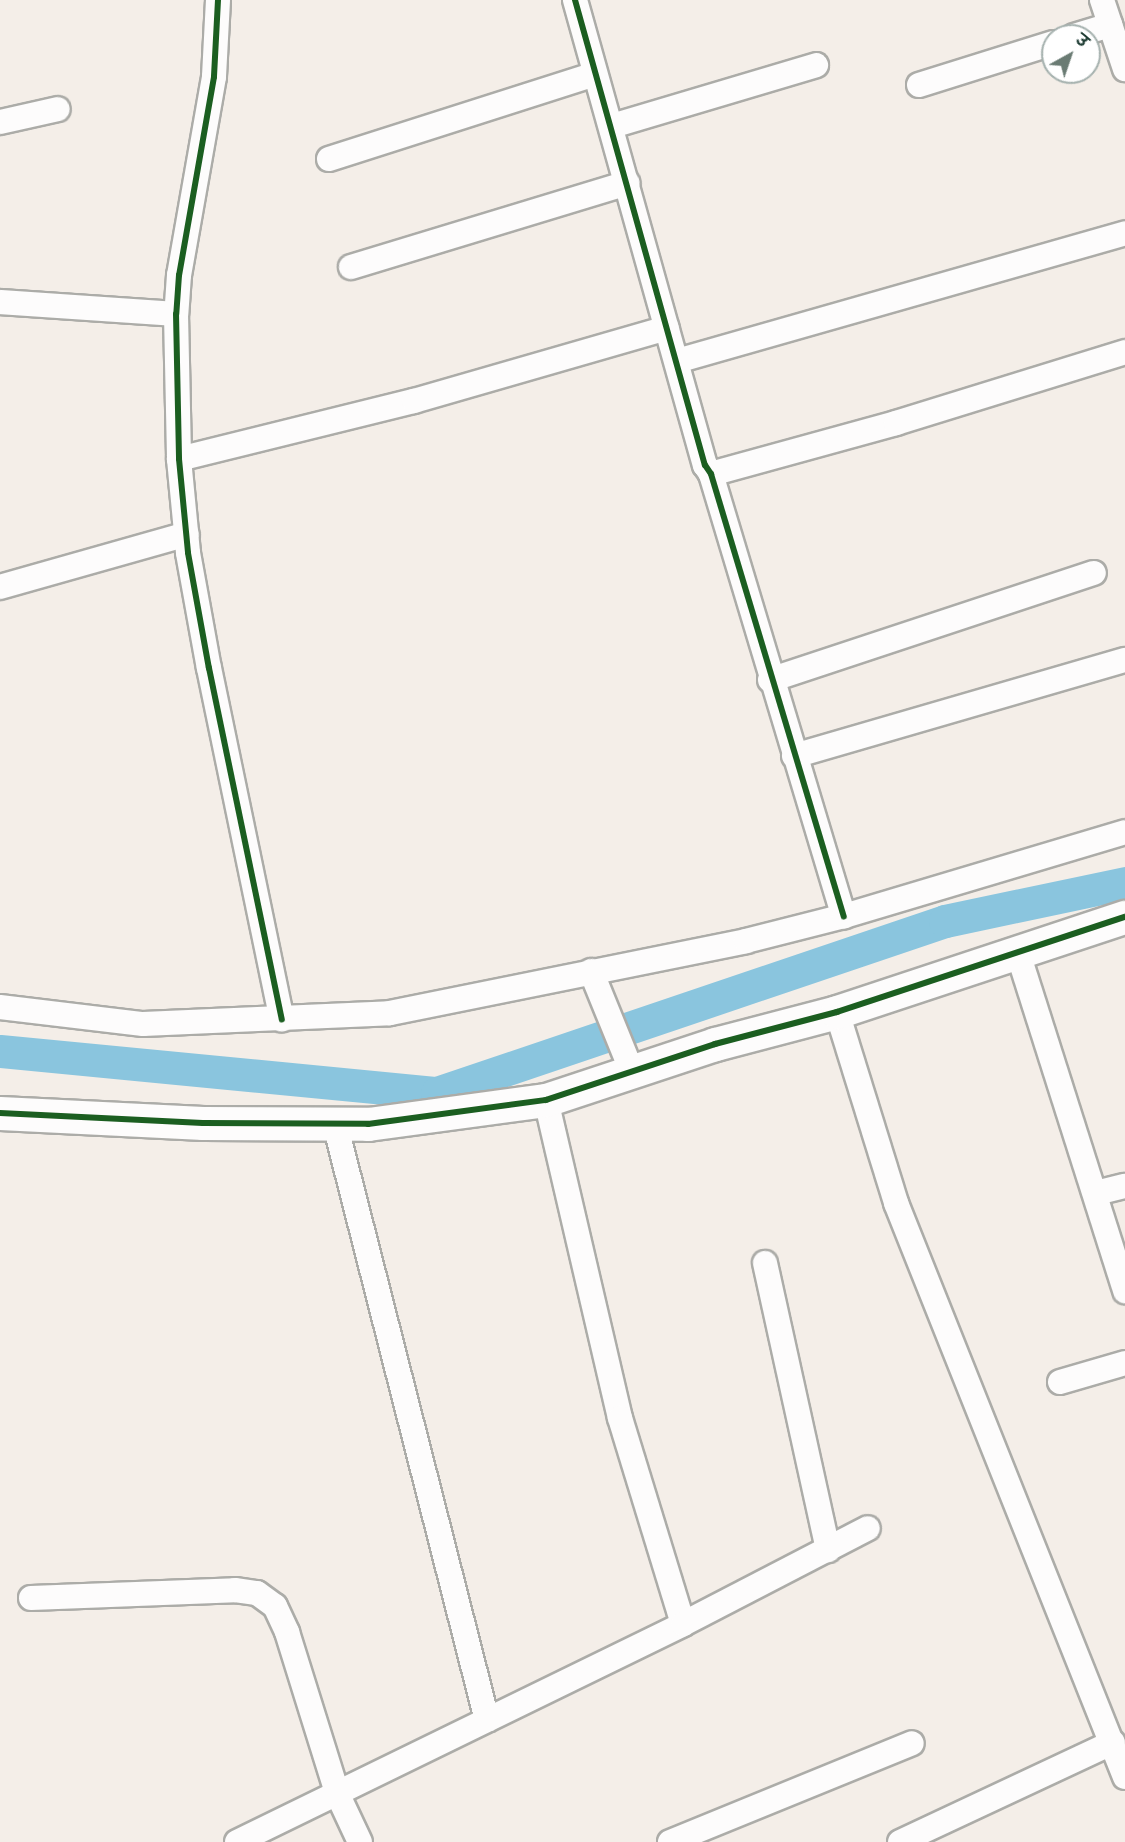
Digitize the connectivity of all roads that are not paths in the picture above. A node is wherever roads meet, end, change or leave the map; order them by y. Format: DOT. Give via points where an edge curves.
graph roads {
  1 [pos="218,0"];
  2 [pos="575,0"];
  3 [pos="1102,0"];
  4 [pos="1110,25"];
  5 [pos="1101,28"];
  6 [pos="1041,47"];
  7 [pos="1123,57"];
  8 [pos="816,65"];
  9 [pos="595,74"];
  10 [pos="919,85"];
  11 [pos="58,109"];
  12 [pos="0,122"];
  13 [pos="612,126"];
  14 [pos="329,159"];
  15 [pos="628,183"];
  16 [pos="1125,233"];
  17 [pos="351,267"];
  18 [pos="0,302"];
  19 [pos="176,314"];
  20 [pos="667,328"];
  21 [pos="1125,352"];
  22 [pos="677,361"];
  23 [pos="179,459"];
  24 [pos="711,474"];
  25 [pos="187,534"];
  26 [pos="1094,573"];
  27 [pos="0,587"];
  28 [pos="1125,660"];
  29 [pos="770,680"];
  30 [pos="794,756"];
  31 [pos="1125,832"];
  32 [pos="844,916"];
  33 [pos="1125,916"];
  34 [pos="1018,953"];
  35 [pos="591,971"];
  36 [pos="0,1007"];
  37 [pos="837,1012"];
  38 [pos="282,1020"];
  39 [pos="632,1072"];
  40 [pos="546,1100"];
  41 [pos="0,1113"];
  42 [pos="335,1124"];
  43 [pos="1125,1186"];
  44 [pos="1096,1193"];
  45 [pos="765,1263"];
  46 [pos="1125,1291"];
  47 [pos="1125,1363"];
  48 [pos="1060,1382"];
  49 [pos="868,1528"];
  50 [pos="828,1550"];
  51 [pos="31,1598"];
  52 [pos="683,1624"];
  53 [pos="487,1720"];
  54 [pos="1113,1742"];
  55 [pos="912,1743"];
  56 [pos="1125,1777"];
  57 [pos="337,1793"];
  58 [pos="237,1842"];
  59 [pos="360,1842"];
  60 [pos="670,1842"];
  61 [pos="900,1842"];
  1 -- 19 [label="street" via="214,77 188,208"];
  2 -- 9 [label="street"];
  3 -- 4 [label="street"];
  4 -- 5 [label="street"];
  4 -- 7 [label="street"];
  6 -- 10 [label="street"];
  8 -- 13 [label="street"];
  9 -- 13 [label="street"];
  9 -- 14 [label="street"];
  11 -- 12 [label="street"];
  13 -- 15 [label="street"];
  15 -- 17 [label="street"];
  15 -- 20 [label="street"];
  16 -- 22 [label="street"];
  18 -- 19 [label="street"];
  19 -- 23 [label="street"];
  20 -- 22 [label="street"];
  20 -- 23 [label="street" via="414,401"];
  21 -- 24 [label="street" via="896,423"];
  22 -- 24 [label="street" via="705,465"];
  23 -- 25 [label="street"];
  24 -- 29 [label="street"];
  25 -- 27 [label="street"];
  25 -- 38 [label="street" via="209,668"];
  26 -- 29 [label="street"];
  28 -- 30 [label="street"];
  29 -- 30 [label="street"];
  30 -- 32 [label="street"];
  31 -- 32 [label="street"];
  32 -- 35 [label="street" via="746,941"];
  33 -- 34 [label="street"];
  34 -- 37 [label="street"];
  34 -- 44 [label="street"];
  35 -- 38 [label="street" via="390,1013"];
  35 -- 39 [label="street"];
  36 -- 38 [label="street" via="143,1024"];
  37 -- 39 [label="street" via="715,1044"];
  37 -- 54 [label="street" via="896,1203"];
  39 -- 40 [label="street"];
  40 -- 42 [label="street" via="368,1124"];
  40 -- 52 [label="street" via="620,1418"];
  41 -- 42 [label="street" via="203,1123"];
  42 -- 53 [label="street"];
  43 -- 44 [label="street"];
  44 -- 46 [label="street"];
  45 -- 50 [label="street"];
  47 -- 48 [label="street"];
  49 -- 50 [label="street"];
  50 -- 52 [label="street"];
  51 -- 57 [label="street" via="235,1590 257,1593 274,1606 287,1632"];
  52 -- 53 [label="street"];
  53 -- 57 [label="street"];
  54 -- 56 [label="street"];
  54 -- 61 [label="street"];
  55 -- 60 [label="street"];
  57 -- 58 [label="street"];
  57 -- 59 [label="street"];
}
